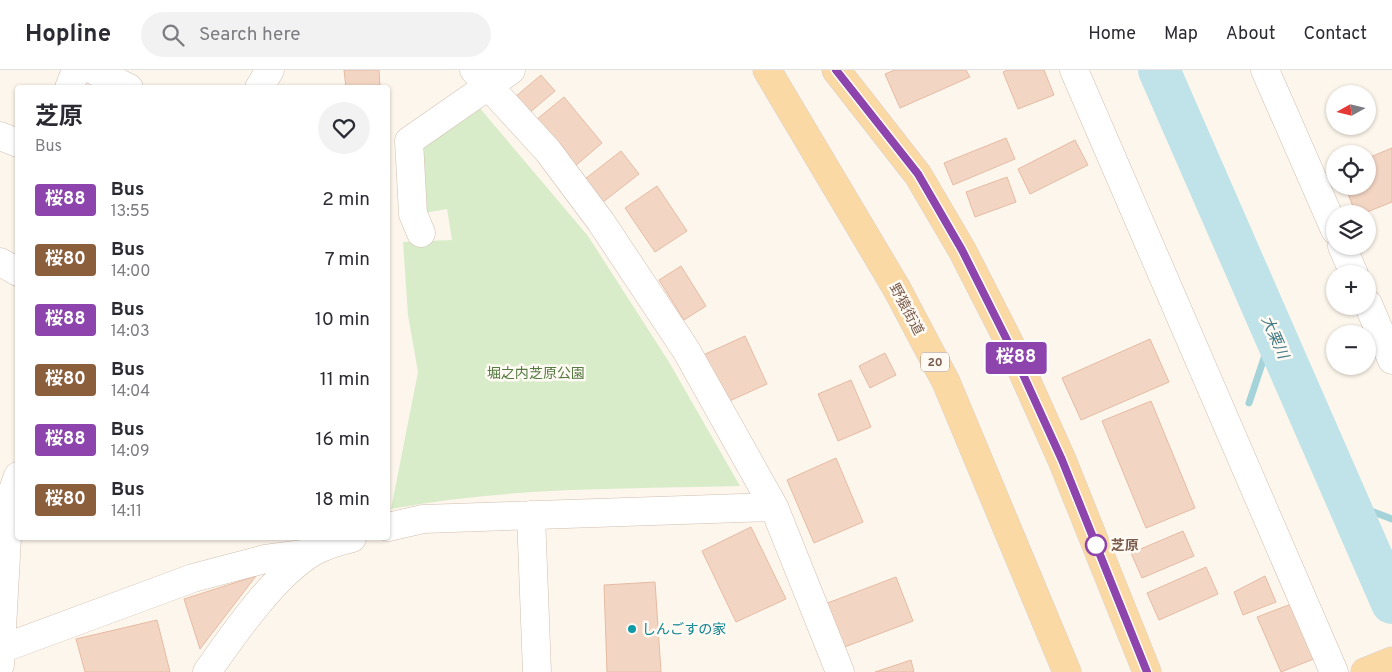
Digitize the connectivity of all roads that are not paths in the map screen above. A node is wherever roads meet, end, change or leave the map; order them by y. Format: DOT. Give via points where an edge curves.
graph roads {
  1 [pos="76,70"];
  2 [pos="93,70"];
  3 [pos="270,70"];
  4 [pos="767,70"];
  5 [pos="836,70"];
  6 [pos="1074,70"];
  7 [pos="1265,70"];
  8 [pos="492,75"];
  9 [pos="70,85"];
  10 [pos="123,85"];
  11 [pos="261,85"];
  12 [pos="0,136"];
  13 [pos="15,142"];
  14 [pos="1326,209"];
  15 [pos="421,233"];
  16 [pos="0,262"];
  17 [pos="15,270"];
  18 [pos="1373,315"];
  19 [pos="1392,360"];
  20 [pos="15,484"];
  21 [pos="774,507"];
  22 [pos="531,515"];
  23 [pos="390,527"];
  24 [pos="329,543"];
  25 [pos="1,657"];
  26 [pos="1392,661"];
  27 [pos="207,672"];
  28 [pos="538,672"];
  29 [pos="840,672"];
  30 [pos="1067,672"];
  31 [pos="1147,672"];
  32 [pos="1334,672"];
  33 [pos="1365,672"];
  1 -- 9 [label="street"];
  2 -- 10 [label="street"];
  3 -- 11 [label="street"];
  4 -- 30 [label="main road, 野猿街道 / 20" via="897,289 946,382"];
  5 -- 31 [label="main road" via="918,174 962,250 1062,460"];
  6 -- 32 [label="street"];
  7 -- 14 [label="street"];
  8 -- 15 [label="street" via="409,141 413,214"];
  8 -- 21 [label="street" via="601,222 686,350"];
  12 -- 13 [label="street"];
  16 -- 17 [label="street"];
  18 -- 19 [label="street"];
  20 -- 25 [label="street" via="9,501"];
  21 -- 22 [label="street"];
  21 -- 29 [label="street"];
  22 -- 23 [label="street" via="423,519"];
  22 -- 28 [label="street"];
  24 -- 25 [label="street" via="193,578"];
  24 -- 27 [label="street" via="286,573"];
  26 -- 33 [label="main road"];
}
